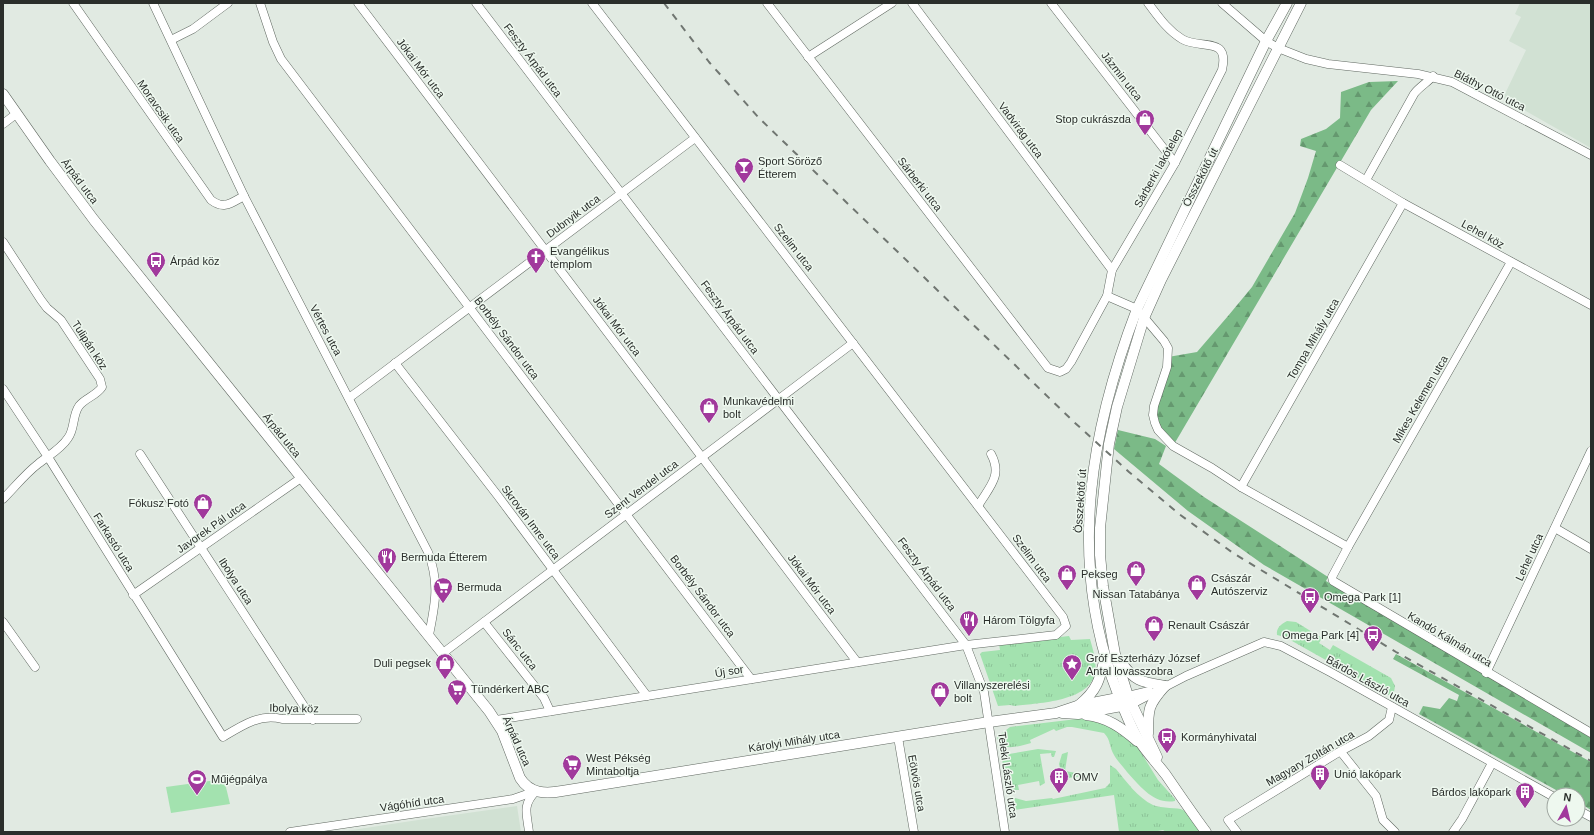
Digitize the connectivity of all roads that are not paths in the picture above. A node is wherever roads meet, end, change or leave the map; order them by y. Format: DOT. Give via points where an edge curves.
graph roads {
  1 [pos="73,3"];
  2 [pos="153,3"];
  3 [pos="228,3"];
  4 [pos="260,3"];
  5 [pos="358,3"];
  6 [pos="476,3"];
  7 [pos="592,3"];
  8 [pos="768,3"];
  9 [pos="892,3"];
  10 [pos="912,3"];
  11 [pos="1051,3"];
  12 [pos="1148,3"];
  13 [pos="1222,3"];
  14 [pos="1287,3"];
  15 [pos="1301,3"];
  16 [pos="171,40"];
  17 [pos="1266,42"];
  18 [pos="1278,48"];
  19 [pos="808,57"];
  20 [pos="1433,76"];
  21 [pos="3,94"];
  22 [pos="16,114"];
  23 [pos="3,124"];
  24 [pos="696,138"];
  25 [pos="1591,155"];
  26 [pos="1175,163"];
  27 [pos="1340,165"];
  28 [pos="1366,180"];
  29 [pos="621,194"];
  30 [pos="244,196"];
  31 [pos="1403,202"];
  32 [pos="3,242"];
  33 [pos="546,250"];
  34 [pos="1511,262"];
  35 [pos="1112,270"];
  36 [pos="1107,296"];
  37 [pos="1591,305"];
  38 [pos="470,307"];
  39 [pos="1137,309"];
  40 [pos="1144,318"];
  41 [pos="853,343"];
  42 [pos="395,363"];
  43 [pos="1060,372"];
  44 [pos="3,389"];
  45 [pos="349,398"];
  46 [pos="779,399"];
  47 [pos="1591,451"];
  48 [pos="140,454"];
  49 [pos="992,454"];
  50 [pos="48,457"];
  51 [pos="703,457"];
  52 [pos="301,478"];
  53 [pos="1241,487"];
  54 [pos="3,499"];
  55 [pos="978,506"];
  56 [pos="627,514"];
  57 [pos="1555,528"];
  58 [pos="1348,547"];
  59 [pos="201,548"];
  60 [pos="1591,549"];
  61 [pos="553,570"];
  62 [pos="133,595"];
  63 [pos="3,622"];
  64 [pos="484,622"];
  65 [pos="1066,626"];
  66 [pos="429,635"];
  67 [pos="966,645"];
  68 [pos="443,653"];
  69 [pos="1110,655"];
  70 [pos="858,662"];
  71 [pos="35,667"];
  72 [pos="1486,673"];
  73 [pos="751,679"];
  74 [pos="1165,686"];
  75 [pos="647,696"];
  76 [pos="1126,701"];
  77 [pos="205,707"];
  78 [pos="1392,707"];
  79 [pos="1078,710"];
  80 [pos="550,711"];
  81 [pos="356,719"];
  82 [pos="313,720"];
  83 [pos="496,720"];
  84 [pos="989,722"];
  85 [pos="1591,733"];
  86 [pos="898,737"];
  87 [pos="1144,741"];
  88 [pos="1342,752"];
  89 [pos="1492,763"];
  90 [pos="536,791"];
  91 [pos="1546,793"];
  92 [pos="290,832"];
  93 [pos="529,832"];
  94 [pos="914,832"];
  95 [pos="1005,832"];
  96 [pos="1206,832"];
  97 [pos="1237,832"];
  98 [pos="1395,832"];
  99 [pos="1453,832"];
  1 -- 30 [label="street, Moravcsik utca" via="211,200 222,206"];
  2 -- 16 [label="street, Vértes utca"];
  3 -- 16 [label="street" via="193,29"];
  4 -- 38 [label="street, Borbély Sándor utca" via="272,42 281,59"];
  5 -- 33 [label="street, Jókai Mór utca"];
  6 -- 29 [label="street, Feszty Árpád utca"];
  7 -- 24 [label="street, Szelim utca"];
  8 -- 19 [label="street, Sárberki utca"];
  9 -- 19 [label="street"];
  10 -- 35 [label="street, Vadvirág utca"];
  11 -- 26 [label="street, Jázmin utca"];
  12 -- 26 [label="street, Sárberki lakótelep" via="1174,34 1184,40 1211,44 1222,51 1224,57 1222,70"];
  13 -- 17 [label="street, Bláthy Ottó utca"];
  14 -- 17 [label="street, Összekötő út"];
  15 -- 18 [label="street, Összekötő út"];
  16 -- 30 [label="street, Vértes utca"];
  17 -- 18 [label="street, Bláthy Ottó utca"];
  17 -- 39 [label="street, Összekötő út"];
  18 -- 20 [label="street, Bláthy Ottó utca" via="1328,64"];
  18 -- 40 [label="street, Összekötő út"];
  19 -- 43 [label="street, Sárberki utca" via="1048,368"];
  20 -- 25 [label="street, Bláthy Ottó utca" via="1468,89"];
  20 -- 28 [label="street" via="1414,94"];
  21 -- 22 [label="street, Árpád utca"];
  22 -- 23 [label="street"];
  22 -- 52 [label="street, Árpád utca" via="94,220"];
  24 -- 29 [label="street, Dubnyik utca"];
  24 -- 41 [label="street, Szelim utca"];
  26 -- 35 [label="street, Sárberki lakótelep"];
  27 -- 28 [label="street, Lehel köz"];
  28 -- 31 [label="street, Lehel köz"];
  29 -- 33 [label="street, Dubnyik utca"];
  29 -- 46 [label="street, Feszty Árpád utca"];
  30 -- 45 [label="street, Vértes utca"];
  31 -- 34 [label="street, Lehel köz"];
  31 -- 53 [label="street, Tompa Mihály utca"];
  32 -- 50 [label="street, Tulipán köz" via="40,300 61,320 100,379 102,387 78,407 71,434"];
  33 -- 38 [label="street, Dubnyik utca"];
  33 -- 51 [label="street, Jókai Mór utca"];
  34 -- 37 [label="street, Lehel köz"];
  34 -- 58 [label="street, Mikes Kelemen utca"];
  35 -- 36 [label="street, Sárberki lakótelep"];
  36 -- 39 [label="street"];
  36 -- 43 [label="street, Sárberki lakótelep" via="1071,362"];
  38 -- 42 [label="street, Dubnyik utca"];
  38 -- 56 [label="street, Borbély Sándor utca"];
  39 -- 40 [label="street"];
  39 -- 69 [label="street, Összekötő út" via="1104,414 1094,463 1089,515 1093,602"];
  40 -- 53 [label="street" via="1168,348 1167,367 1154,406 1154,423 1158,430 1173,446"];
  40 -- 69 [label="street, Összekötő út" via="1115,414 1102,500 1100,555"];
  41 -- 46 [label="street, Szent Vendel utca"];
  41 -- 55 [label="street, Szelim utca"];
  42 -- 45 [label="street, Dubnyik utca"];
  42 -- 61 [label="street, Skrován Imre utca"];
  44 -- 50 [label="street, Farkastó utca"];
  45 -- 66 [label="street, Vértes utca" via="433,565 436,600"];
  46 -- 51 [label="street, Szent Vendel utca"];
  46 -- 67 [label="street, Feszty Árpád utca"];
  47 -- 57 [label="street, Lehel utca"];
  48 -- 59 [label="street, Ibolya utca"];
  49 -- 55 [label="street" via="997,471"];
  50 -- 54 [label="street"];
  50 -- 62 [label="street, Farkastó utca"];
  51 -- 56 [label="street, Szent Vendel utca"];
  51 -- 70 [label="street, Jókai Mór utca"];
  52 -- 59 [label="street, Javorek Pál utca"];
  52 -- 66 [label="street, Árpád utca"];
  53 -- 58 [label="street"];
  55 -- 65 [label="street, Szelim utca" via="1063,617"];
  56 -- 61 [label="street, Szent Vendel utca"];
  56 -- 73 [label="street, Borbély Sándor utca"];
  57 -- 60 [label="street"];
  57 -- 72 [label="street, Lehel utca"];
  58 -- 72 [label="street, Kandó Kálmán utca" via="1332,577 1333,581"];
  59 -- 62 [label="street, Javorek Pál utca"];
  59 -- 82 [label="street, Ibolya utca"];
  61 -- 64 [label="street, Szent Vendel utca"];
  61 -- 75 [label="street, Skrován Imre utca"];
  62 -- 77 [label="street, Farkastó utca"];
  63 -- 71 [label="street"];
  64 -- 68 [label="street, Szent Vendel utca"];
  64 -- 80 [label="street, Sánc utca" via="544,698"];
  65 -- 67 [label="street, Új sor" via="1056,635"];
  66 -- 68 [label="street, Árpád utca"];
  67 -- 70 [label="street, Új sor"];
  67 -- 84 [label="street, Feszty Árpád utca" via="984,692"];
  68 -- 83 [label="street, Árpád utca"];
  69 -- 74 [label="street" via="1136,679"];
  69 -- 76 [label="street, Összekötő út"];
  69 -- 79 [label="street" via="1094,690"];
  70 -- 73 [label="street, Új sor"];
  72 -- 85 [label="street, Kandó Kálmán utca"];
  73 -- 75 [label="street, Új sor"];
  74 -- 76 [label="street, Bárdos László utca"];
  74 -- 78 [label="street, Bárdos László utca" via="1264,642 1281,646"];
  74 -- 87 [label="street" via="1150,706"];
  75 -- 80 [label="street, Új sor"];
  76 -- 79 [label="street, Károlyi Mihály utca"];
  76 -- 87 [label="street, Összekötő út"];
  77 -- 82 [label="street, Ibolya köz" via="223,737 243,724 272,716 282,719"];
  78 -- 88 [label="street, Magyary Zoltán utca" via="1389,720"];
  78 -- 89 [label="street, Bárdos László utca"];
  79 -- 84 [label="street, Károlyi Mihály utca"];
  79 -- 87 [label="street" via="1116,725"];
  80 -- 83 [label="street, Új sor"];
  81 -- 82 [label="street, Ibolya köz"];
  83 -- 90 [label="street, Árpád utca" via="520,778 524,784"];
  84 -- 86 [label="street, Károlyi Mihály utca"];
  84 -- 95 [label="street, Teleki László utca"];
  86 -- 90 [label="street, Károlyi Mihály utca" via="549,793"];
  86 -- 94 [label="street, Eötvös utca"];
  87 -- 96 [label="street"];
  88 -- 97 [label="street, Magyary Zoltán utca" via="1228,820"];
  88 -- 98 [label="street" via="1376,796 1383,820"];
  89 -- 91 [label="street, Bárdos László utca"];
  89 -- 99 [label="street"];
  90 -- 92 [label="street, Vágóhíd utca" via="513,799"];
  90 -- 93 [label="street" via="528,799 526,807"];
}
